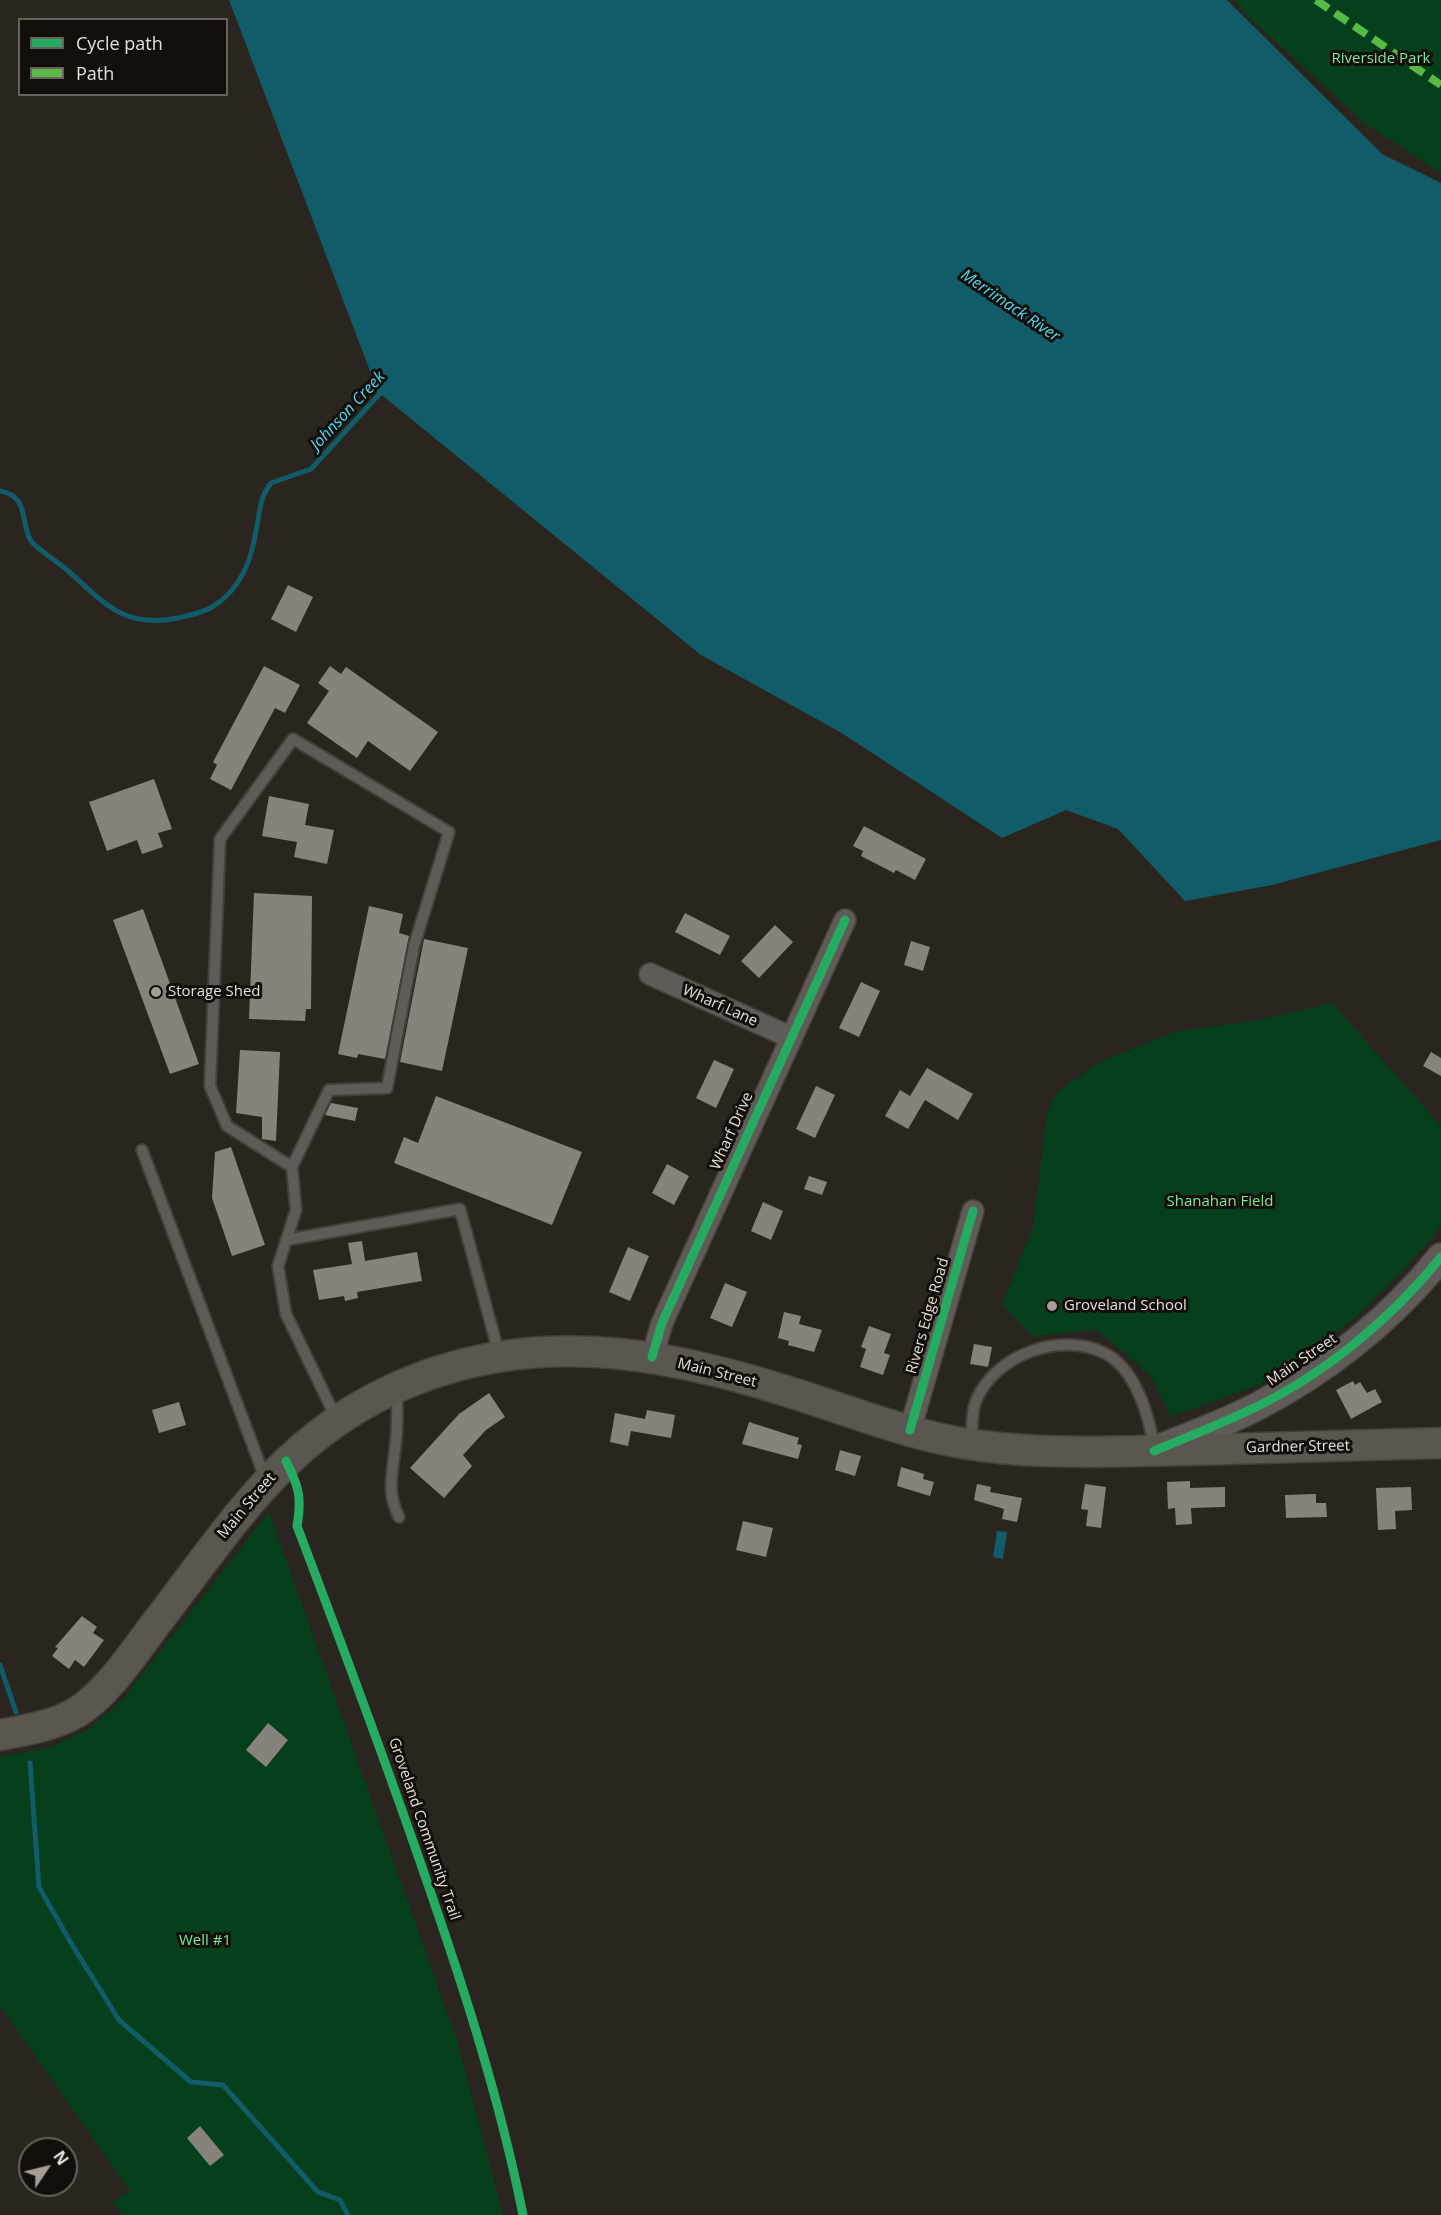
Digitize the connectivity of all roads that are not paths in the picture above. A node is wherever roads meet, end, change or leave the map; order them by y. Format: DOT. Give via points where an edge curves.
graph roads {
  1 [pos="845,920"];
  2 [pos="650,974"];
  3 [pos="790,1037"];
  4 [pos="142,1150"];
  5 [pos="292,1167"];
  6 [pos="973,1211"];
  7 [pos="286,1240"];
  8 [pos="1441,1257"];
  9 [pos="500,1355"];
  10 [pos="652,1357"];
  11 [pos="397,1388"];
  12 [pos="337,1420"];
  13 [pos="910,1430"];
  14 [pos="1441,1443"];
  15 [pos="972,1445"];
  16 [pos="1154,1451"];
  17 [pos="267,1481"];
  18 [pos="399,1517"];
  19 [pos="0,1734"];
  1 -- 3 [label="street, Wharf Drive"];
  2 -- 3 [label="street, Wharf Lane"];
  3 -- 10 [label="street, Wharf Drive" via="662,1323"];
  4 -- 17 [label="lane"];
  5 -- 5 [label="lane" via="227,1126 210,1086 220,839 293,739 449,832 414,946 387,1088 329,1090"];
  5 -- 7 [label="lane" via="296,1210"];
  6 -- 13 [label="street, Rivers Edge Road"];
  7 -- 9 [label="lane" via="460,1209"];
  7 -- 12 [label="lane" via="278,1266 286,1314"];
  8 -- 16 [label="street, Main Street" via="1388,1315 1310,1374 1258,1406"];
  9 -- 10 [label="main road, Main Street" via="604,1350"];
  9 -- 11 [label="main road, Main Street" via="424,1376"];
  10 -- 13 [label="main road, Main Street" via="732,1375"];
  11 -- 12 [label="main road, Main Street"];
  11 -- 18 [label="lane" via="390,1487"];
  12 -- 17 [label="main road, Main Street" via="292,1455"];
  13 -- 15 [label="main road, Main Street"];
  14 -- 16 [label="main road, Gardner Street"];
  15 -- 16 [label="main road, Main Street" via="1082,1452"];
  15 -- 16 [label="lane" via="971,1419 976,1400 992,1377 1013,1359 1035,1349 1058,1346 1106,1353 1127,1374 1149,1420"];
  17 -- 19 [label="main road, Main Street" via="125,1664 91,1701 65,1719"];
}
